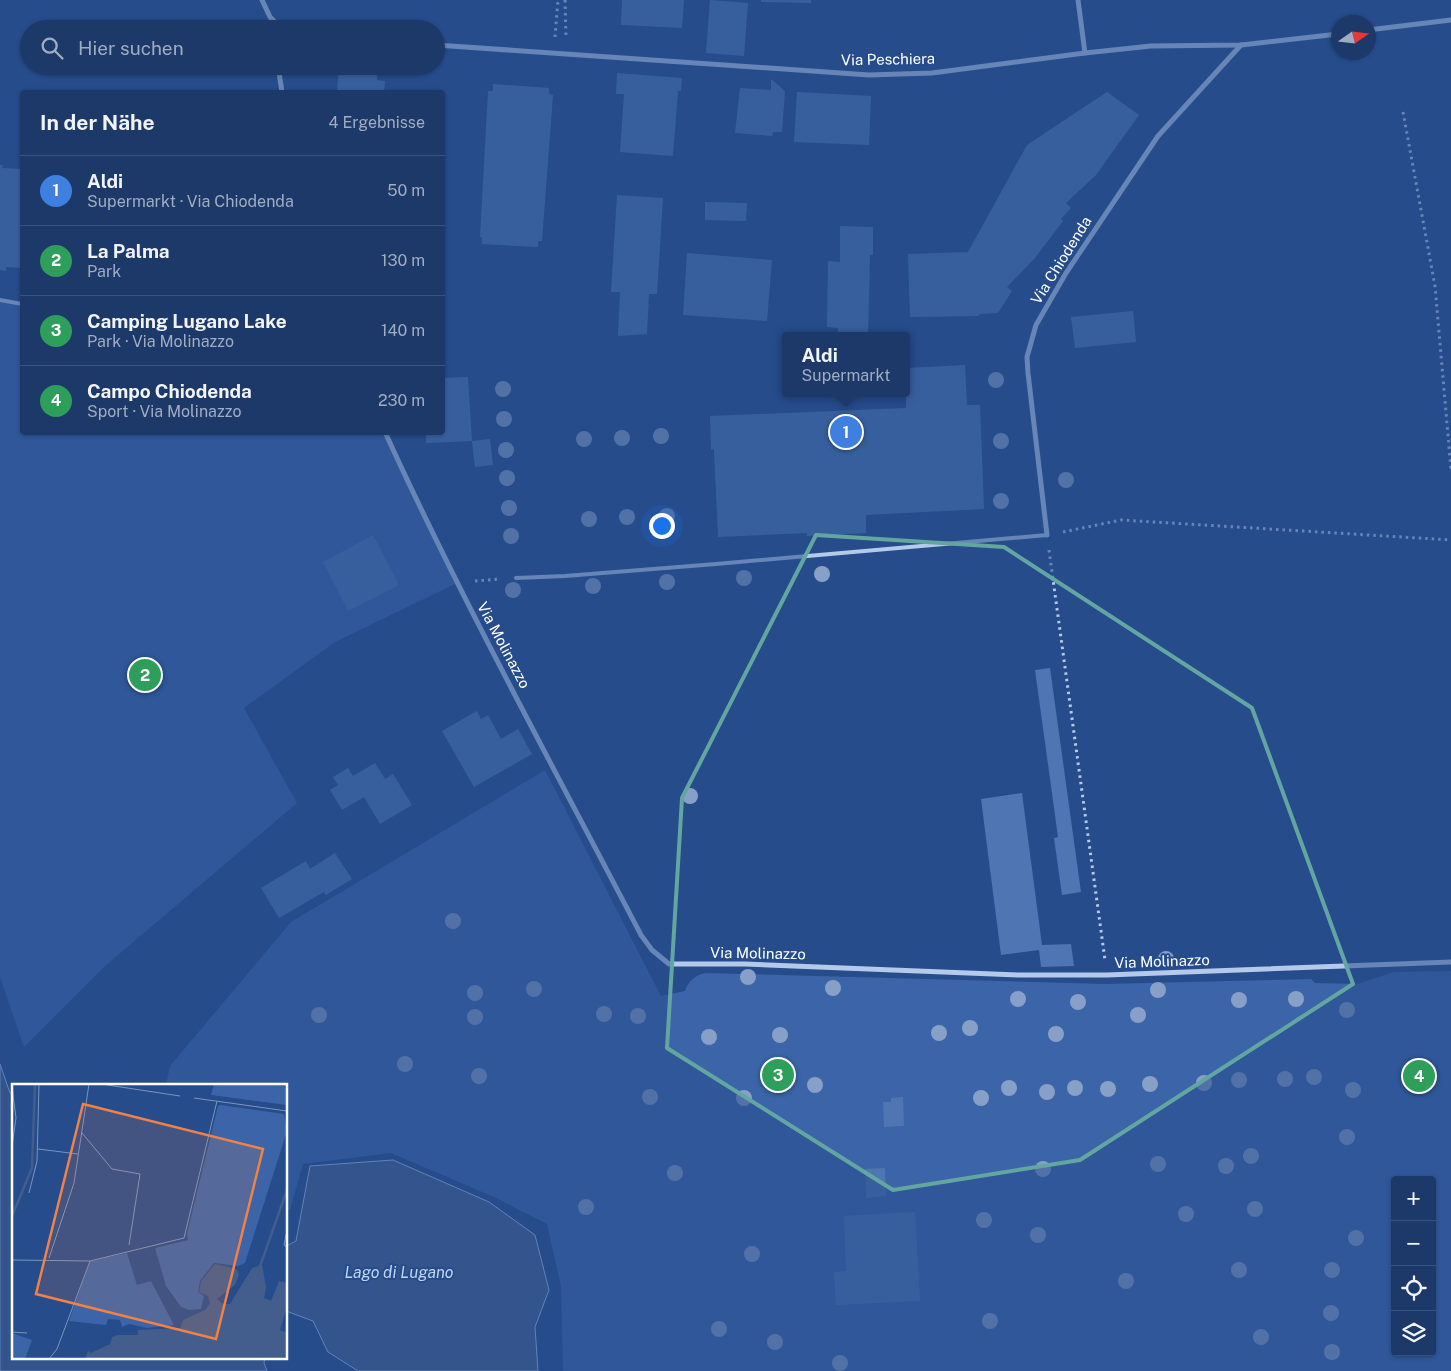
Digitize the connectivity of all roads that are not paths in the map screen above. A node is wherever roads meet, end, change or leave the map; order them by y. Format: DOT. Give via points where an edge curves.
graph roads {
  1 [pos="262,0"];
  2 [pos="1078,0"];
  3 [pos="273,20"];
  4 [pos="1451,20"];
  5 [pos="1376,29"];
  6 [pos="1331,35"];
  7 [pos="1241,45"];
  8 [pos="445,46"];
  9 [pos="1085,53"];
  10 [pos="279,75"];
  11 [pos="282,90"];
  12 [pos="0,300"];
  13 [pos="20,304"];
  14 [pos="386,435"];
  15 [pos="1047,535"];
  16 [pos="516,578"];
  17 [pos="1451,962"];
  1 -- 3 [label="street"];
  2 -- 9 [label="street"];
  4 -- 5 [label="street"];
  6 -- 7 [label="street, Via Peschiera"];
  7 -- 9 [label="street, Via Peschiera" via="1151,46"];
  7 -- 15 [label="street, Via Chiodenda" via="1158,136 1066,273 1036,325 1027,357"];
  8 -- 9 [label="street, Via Peschiera" via="869,75 932,73"];
  10 -- 11 [label="street"];
  12 -- 13 [label="lane"];
  14 -- 17 [label="street, Via Molinazzo" via="457,583 641,935 652,950 669,964 745,964 1019,976"];
  15 -- 16 [label="lane"];
}
